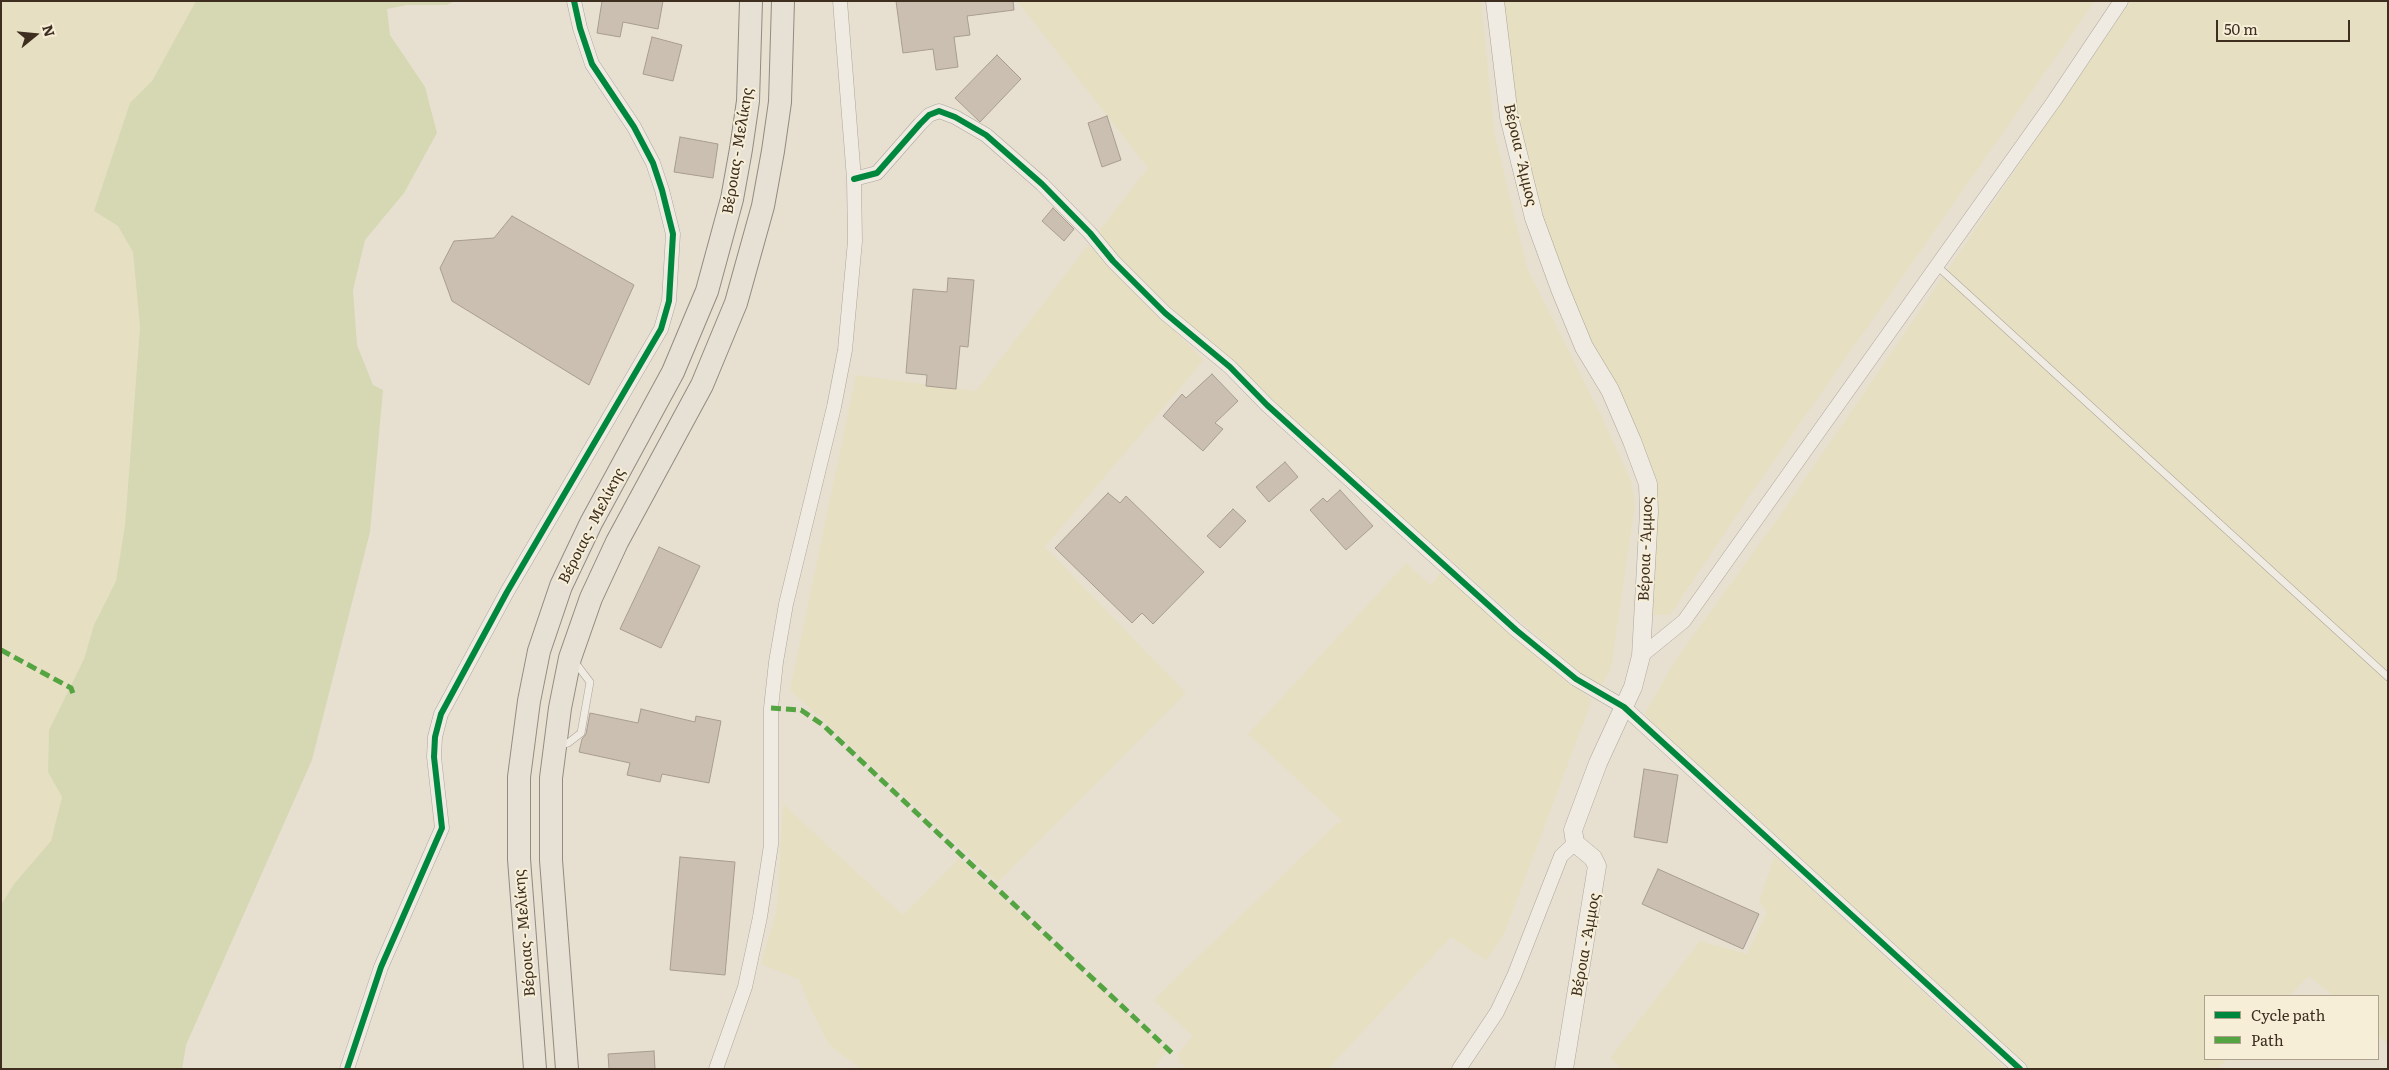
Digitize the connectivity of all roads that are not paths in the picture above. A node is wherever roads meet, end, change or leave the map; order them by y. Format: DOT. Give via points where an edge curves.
graph roads {
  1 [pos="574,1"];
  2 [pos="751,1"];
  3 [pos="783,1"];
  4 [pos="840,1"];
  5 [pos="1495,1"];
  6 [pos="2120,1"];
  7 [pos="854,180"];
  8 [pos="1937,266"];
  9 [pos="1641,656"];
  10 [pos="2388,677"];
  11 [pos="1624,707"];
  12 [pos="1575,843"];
  13 [pos="347,1069"];
  14 [pos="535,1069"];
  15 [pos="567,1069"];
  16 [pos="716,1069"];
  17 [pos="1459,1069"];
  18 [pos="1564,1069"];
  19 [pos="2020,1069"];
  1 -- 13 [label="street" via="592,64 634,127 653,163 662,190 673,234 669,301 661,328 507,592 442,714 435,737 434,757 442,828 381,967"];
  2 -- 14 [label="main road, Βέροιας - Μελίκης" via="748,100 741,149 732,199 707,291 673,372 591,523 561,586 542,642 528,701 519,777 519,858"];
  3 -- 15 [label="main road, Βέροιας - Μελίκης" via="780,102 773,151 763,206 736,303 702,385 617,542 591,598 570,658 554,747 551,860"];
  4 -- 7 [label="street"];
  5 -- 9 [label="street, Βέροια - Άμμος" via="1509,117 1534,218 1584,347 1610,390 1648,484"];
  6 -- 8 [label="street" via="2054,101"];
  7 -- 11 [label="street" via="876,173 929,114 939,111 986,135 1042,184 1165,313 1230,367 1267,405 1516,630 1576,679"];
  7 -- 16 [label="street" via="855,241 845,350 786,604 776,662 771,708 771,846 762,908 745,987"];
  8 -- 9 [label="street" via="1684,621"];
  8 -- 10 [label="lane"];
  9 -- 11 [label="street, Βέροια - Άμμος"];
  11 -- 12 [label="street, Βέροια - Άμμος" via="1578,813 1573,830"];
  11 -- 19 [label="street"];
  12 -- 17 [label="street" via="1561,856 1497,1012"];
  12 -- 18 [label="street, Βέροια - Άμμος" via="1598,866"];
}
